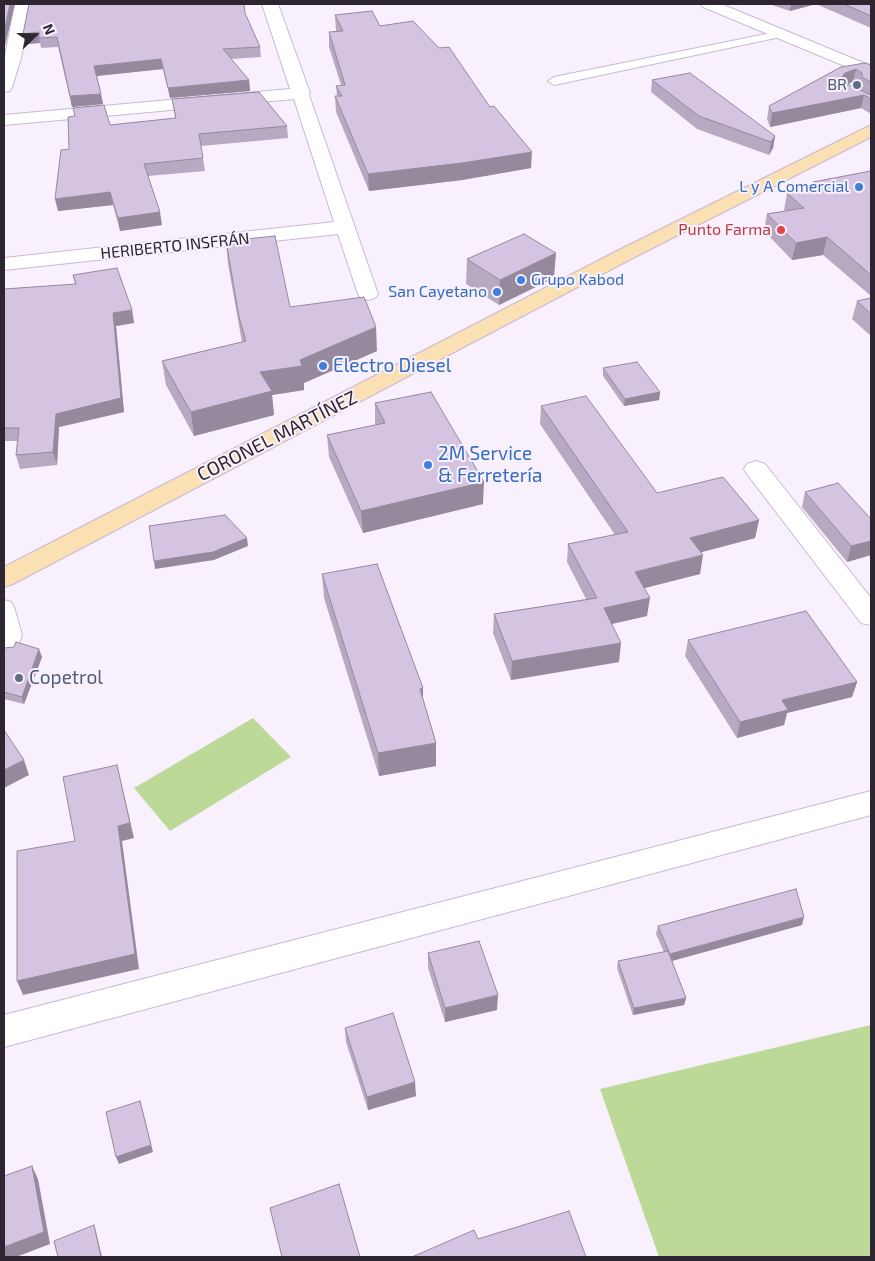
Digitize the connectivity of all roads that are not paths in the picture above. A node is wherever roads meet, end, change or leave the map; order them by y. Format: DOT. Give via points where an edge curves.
graph roads {
  1 [pos="22,4"];
  2 [pos="270,4"];
  3 [pos="708,4"];
  4 [pos="781,34"];
  5 [pos="8,58"];
  6 [pos="871,72"];
  7 [pos="554,80"];
  8 [pos="4,87"];
  9 [pos="302,93"];
  10 [pos="4,120"];
  11 [pos="871,130"];
  12 [pos="346,227"];
  13 [pos="4,264"];
  14 [pos="368,294"];
  15 [pos="756,470"];
  16 [pos="4,578"];
  17 [pos="871,616"];
  18 [pos="6,620"];
  19 [pos="9,648"];
  20 [pos="871,802"];
  21 [pos="4,1031"];
  1 -- 5 [label="street"];
  2 -- 9 [label="street"];
  3 -- 4 [label="street"];
  4 -- 6 [label="street"];
  4 -- 7 [label="lane"];
  5 -- 8 [label="street"];
  9 -- 10 [label="street"];
  9 -- 12 [label="street"];
  11 -- 16 [label="main road, CORONEL MARTÍNEZ"];
  12 -- 13 [label="street, HERIBERTO INSFRÁN"];
  12 -- 14 [label="street"];
  15 -- 17 [label="street"];
  18 -- 19 [label="lane" via="12,636"];
  20 -- 21 [label="street"];
}
